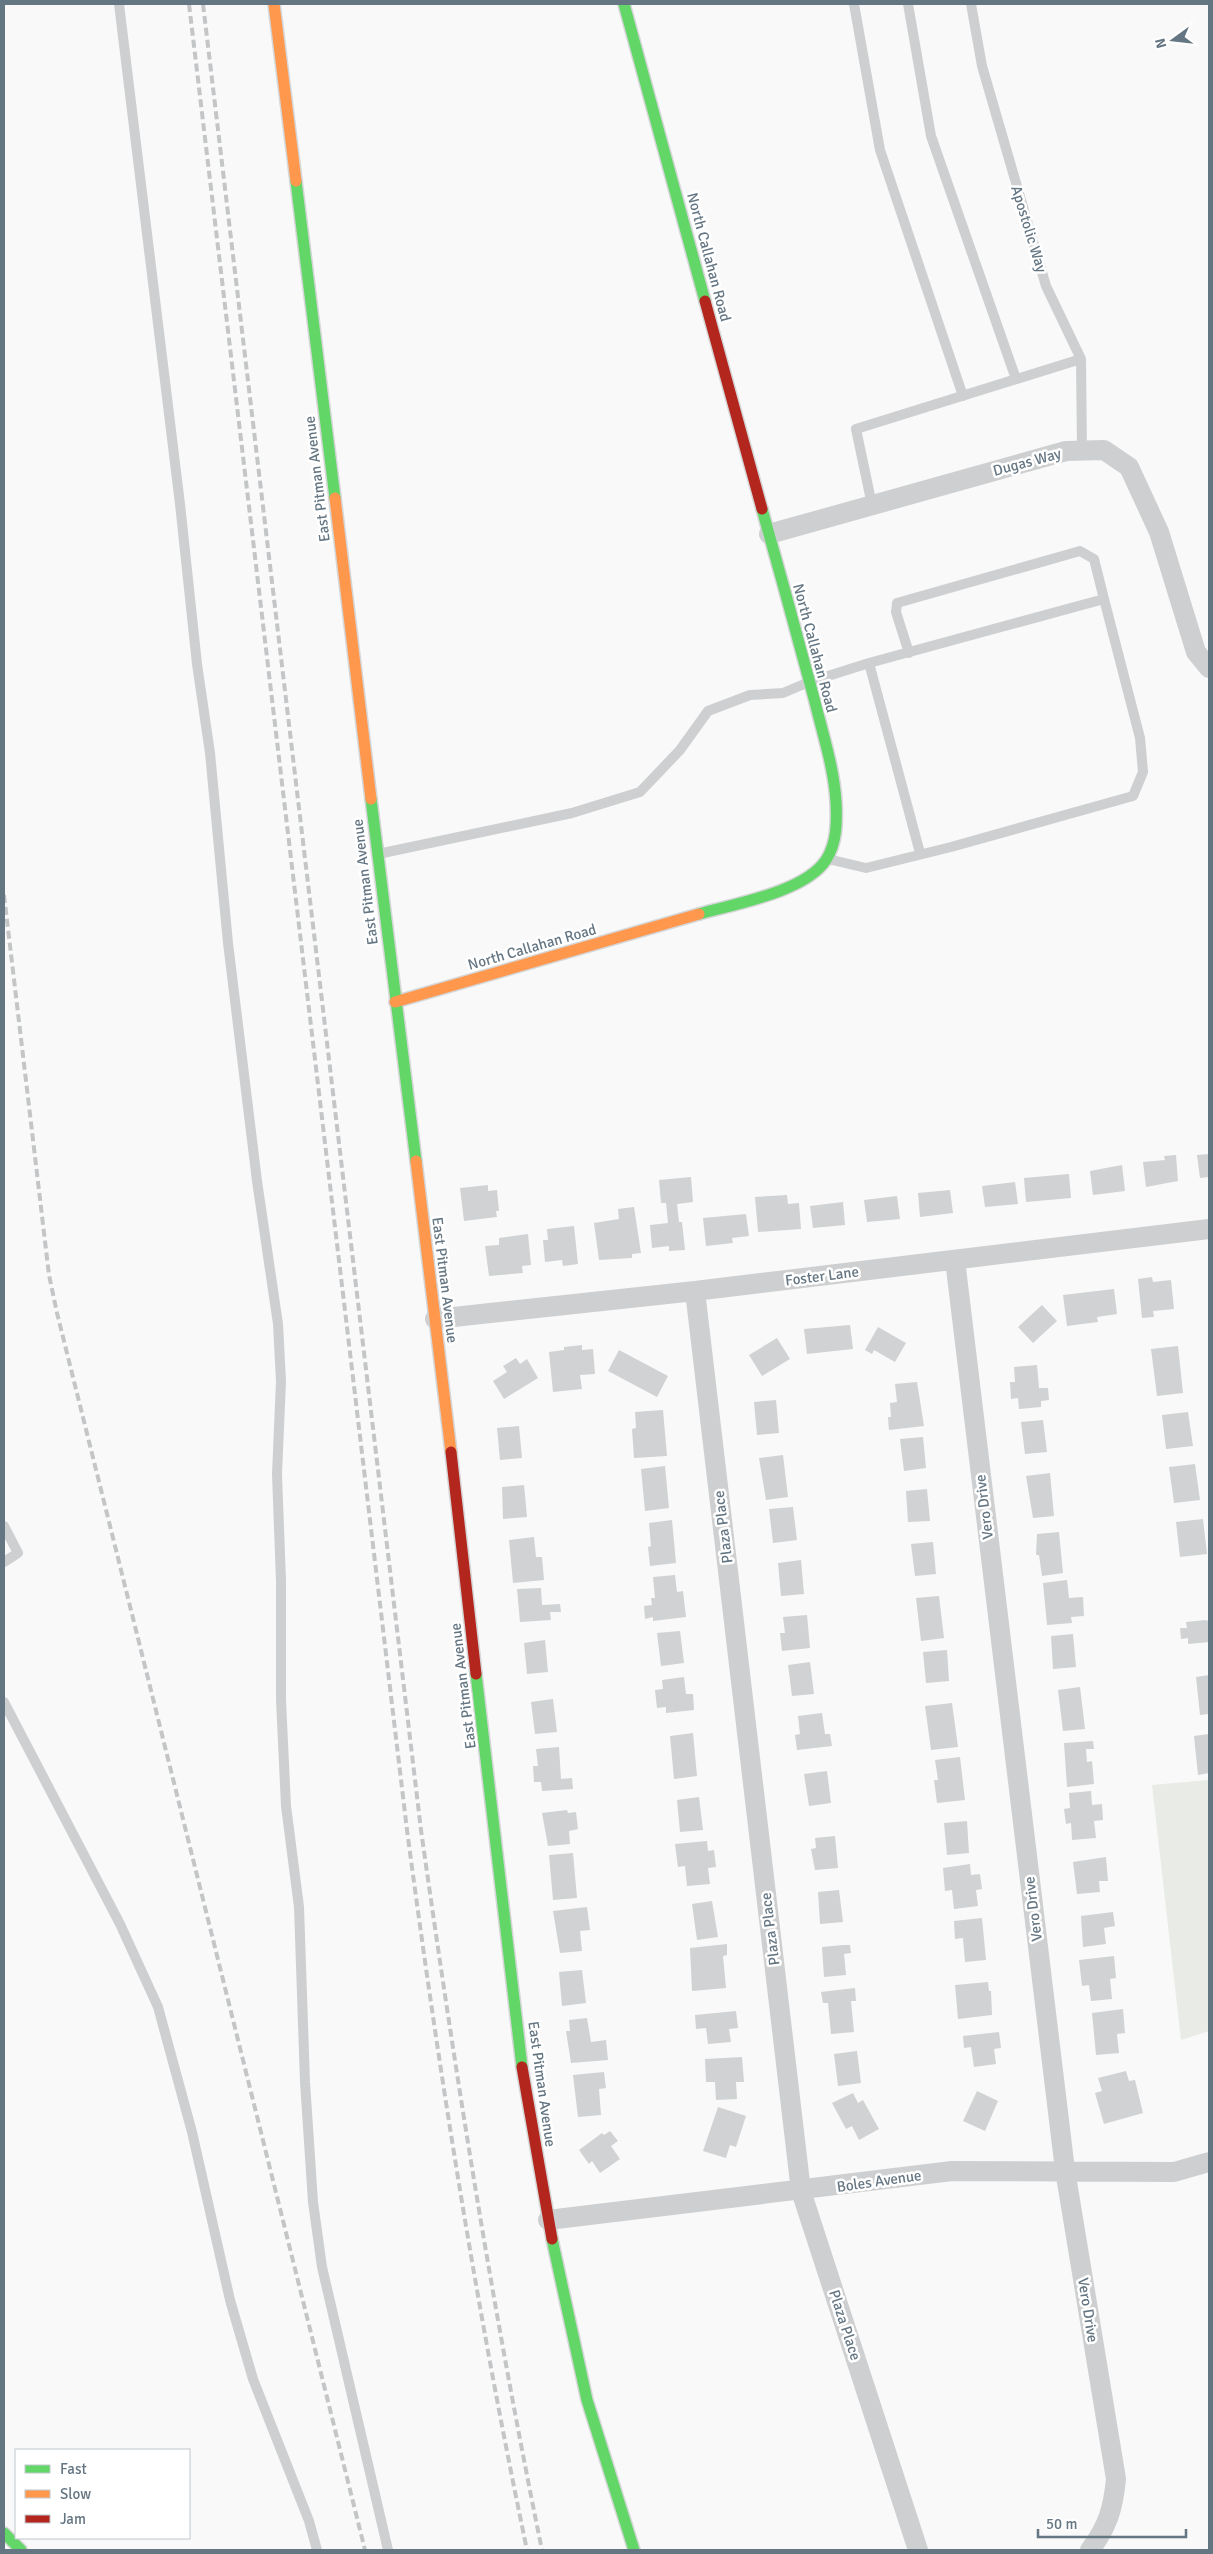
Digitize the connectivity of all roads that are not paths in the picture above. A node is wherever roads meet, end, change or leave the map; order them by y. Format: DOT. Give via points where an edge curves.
graph roads {
  1 [pos="119,4"];
  2 [pos="274,4"];
  3 [pos="624,4"];
  4 [pos="854,4"];
  5 [pos="908,4"];
  6 [pos="971,4"];
  7 [pos="1082,359"];
  8 [pos="1016,379"];
  9 [pos="964,396"];
  10 [pos="1082,451"];
  11 [pos="872,505"];
  12 [pos="769,534"];
  13 [pos="1104,599"];
  14 [pos="909,653"];
  15 [pos="869,664"];
  16 [pos="1209,668"];
  17 [pos="809,682"];
  18 [pos="920,853"];
  19 [pos="377,854"];
  20 [pos="827,859"];
  21 [pos="394,1002"];
  22 [pos="1209,1229"];
  23 [pos="955,1260"];
  24 [pos="695,1291"];
  25 [pos="435,1319"];
  26 [pos="4,1526"];
  27 [pos="4,1562"];
  28 [pos="4,1702"];
  29 [pos="1209,2162"];
  30 [pos="1065,2170"];
  31 [pos="801,2191"];
  32 [pos="548,2220"];
  33 [pos="4,2533"];
  34 [pos="21,2550"];
  35 [pos="317,2550"];
  36 [pos="388,2550"];
  37 [pos="634,2550"];
  38 [pos="918,2550"];
  39 [pos="1090,2550"];
  1 -- 36 [label="lane" via="210,753 228,943 278,1324 281,1381 277,1474 281,1710 286,1806 299,1907 313,2202 322,2267"];
  2 -- 19 [label="street, East Pitman Avenue"];
  3 -- 12 [label="street, North Callahan Road"];
  4 -- 9 [label="lane" via="880,150"];
  5 -- 8 [label="lane" via="931,136"];
  6 -- 7 [label="lane, Apostolic Way" via="982,66 1046,286"];
  7 -- 8 [label="lane"];
  7 -- 10 [label="lane, Apostolic Way"];
  8 -- 9 [label="lane"];
  9 -- 11 [label="lane" via="856,429"];
  10 -- 11 [label="street, Dugas Way" via="1066,451"];
  10 -- 16 [label="street, Dugas Way" via="1104,450 1129,467 1159,532 1196,652"];
  11 -- 12 [label="street, Dugas Way"];
  12 -- 17 [label="street, North Callahan Road"];
  13 -- 14 [label="lane"];
  13 -- 14 [label="lane" via="1094,559 1080,551 897,603 896,612"];
  13 -- 18 [label="lane" via="1140,738 1143,772 1133,796"];
  14 -- 15 [label="lane"];
  15 -- 17 [label="lane"];
  15 -- 18 [label="lane"];
  17 -- 19 [label="lane" via="783,693 750,695 708,711 680,750 640,792 572,813"];
  17 -- 20 [label="street, North Callahan Road" via="838,806 837,836"];
  18 -- 20 [label="lane" via="866,868"];
  19 -- 21 [label="street, East Pitman Avenue"];
  20 -- 21 [label="street, North Callahan Road" via="803,879 775,892"];
  21 -- 25 [label="street, East Pitman Avenue"];
  22 -- 23 [label="street, Foster Lane"];
  23 -- 24 [label="street, Foster Lane"];
  23 -- 30 [label="street, Vero Drive"];
  24 -- 25 [label="street, Foster Lane"];
  24 -- 31 [label="street, Plaza Place"];
  25 -- 32 [label="street, East Pitman Avenue" via="524,2081"];
  26 -- 27 [label="lane" via="18,1553"];
  28 -- 35 [label="lane" via="120,1924 158,2007 192,2132 230,2300 253,2380 309,2521"];
  29 -- 30 [label="street, Boles Avenue" via="1174,2172"];
  30 -- 31 [label="street, Boles Avenue" via="952,2171"];
  30 -- 39 [label="street, Vero Drive" via="1116,2480 1114,2508 1102,2535"];
  31 -- 32 [label="street, Boles Avenue"];
  31 -- 38 [label="street, Plaza Place"];
  32 -- 37 [label="street, East Pitman Avenue" via="587,2400"];
  33 -- 34 [label="street"];
}
